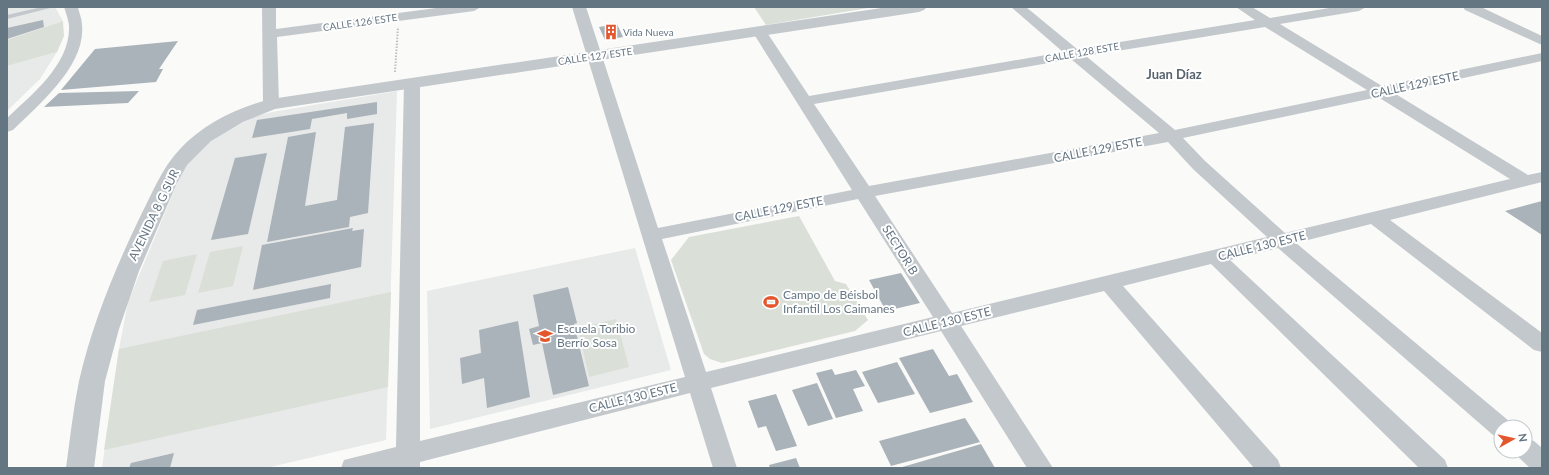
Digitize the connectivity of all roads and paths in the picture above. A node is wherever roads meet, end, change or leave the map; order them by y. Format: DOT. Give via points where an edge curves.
graph roads {
  1 [pos="51,7"];
  2 [pos="71,7"];
  3 [pos="269,7"];
  4 [pos="474,7"];
  5 [pos="578,7"];
  6 [pos="919,7"];
  7 [pos="1018,7"];
  8 [pos="1243,7"];
  9 [pos="1360,7"];
  10 [pos="1470,7"];
  11 [pos="7,17"];
  12 [pos="398,17"];
  13 [pos="1267,22"];
  14 [pos="759,31"];
  15 [pos="270,34"];
  16 [pos="1542,41"];
  17 [pos="1074,54"];
  18 [pos="593,56"];
  19 [pos="1542,57"];
  20 [pos="404,84"];
  21 [pos="1380,92"];
  22 [pos="805,102"];
  23 [pos="271,104"];
  24 [pos="7,126"];
  25 [pos="1172,136"];
  26 [pos="1533,179"];
  27 [pos="863,193"];
  28 [pos="1375,218"];
  29 [pos="652,235"];
  30 [pos="1282,241"];
  31 [pos="1215,257"];
  32 [pos="1109,282"];
  33 [pos="945,322"];
  34 [pos="1542,344"];
  35 [pos="699,382"];
  36 [pos="1493,421"];
  37 [pos="1533,455"];
  38 [pos="408,461"];
  39 [pos="1542,463"];
  40 [pos="80,468"];
  41 [pos="353,468"];
  42 [pos="725,468"];
  43 [pos="1041,468"];
  44 [pos="1269,468"];
  45 [pos="1436,468"];
  1 -- 11 [label="lane"];
  2 -- 24 [label="street" via="76,35 63,67"];
  3 -- 15 [label="street"];
  4 -- 12 [label="street, CALLE 126 ESTE"];
  5 -- 18 [label="street"];
  6 -- 14 [label="street, CALLE 127 ESTE"];
  7 -- 17 [label="street"];
  8 -- 13 [label="street"];
  9 -- 13 [label="street, CALLE 128 ESTE"];
  10 -- 16 [label="street"];
  12 -- 15 [label="street, CALLE 126 ESTE"];
  12 -- 20 [label="path"];
  13 -- 17 [label="street, CALLE 128 ESTE"];
  13 -- 21 [label="street"];
  14 -- 18 [label="street, CALLE 127 ESTE"];
  14 -- 22 [label="street, SECTOR B"];
  15 -- 23 [label="street"];
  17 -- 22 [label="street, CALLE 128 ESTE"];
  17 -- 25 [label="street"];
  18 -- 20 [label="street, CALLE 127 ESTE"];
  18 -- 29 [label="street"];
  19 -- 21 [label="street, CALLE 129 ESTE"];
  20 -- 23 [label="street, CALLE 127 ESTE"];
  20 -- 38 [label="street"];
  21 -- 25 [label="street, CALLE 129 ESTE"];
  21 -- 26 [label="street"];
  22 -- 27 [label="street, SECTOR B"];
  23 -- 40 [label="street, AVENIDA 8 G SUR" via="233,118 186,154 173,170 136,248 116,300 95,370"];
  25 -- 27 [label="street, CALLE 129 ESTE"];
  25 -- 30 [label="street" via="1199,165"];
  26 -- 28 [label="street, CALLE 130 ESTE"];
  27 -- 29 [label="street, CALLE 129 ESTE"];
  27 -- 33 [label="street, SECTOR B"];
  28 -- 30 [label="street, CALLE 130 ESTE"];
  28 -- 34 [label="street"];
  29 -- 35 [label="street"];
  30 -- 31 [label="street, CALLE 130 ESTE"];
  30 -- 36 [label="street"];
  31 -- 32 [label="street, CALLE 130 ESTE"];
  31 -- 45 [label="street"];
  32 -- 33 [label="street, CALLE 130 ESTE"];
  32 -- 44 [label="street"];
  33 -- 35 [label="street, CALLE 130 ESTE"];
  33 -- 43 [label="street, SECTOR B"];
  35 -- 38 [label="street, CALLE 130 ESTE"];
  35 -- 42 [label="street"];
  37 -- 39 [label="street"];
  38 -- 41 [label="street, CALLE 130 ESTE"];
}
